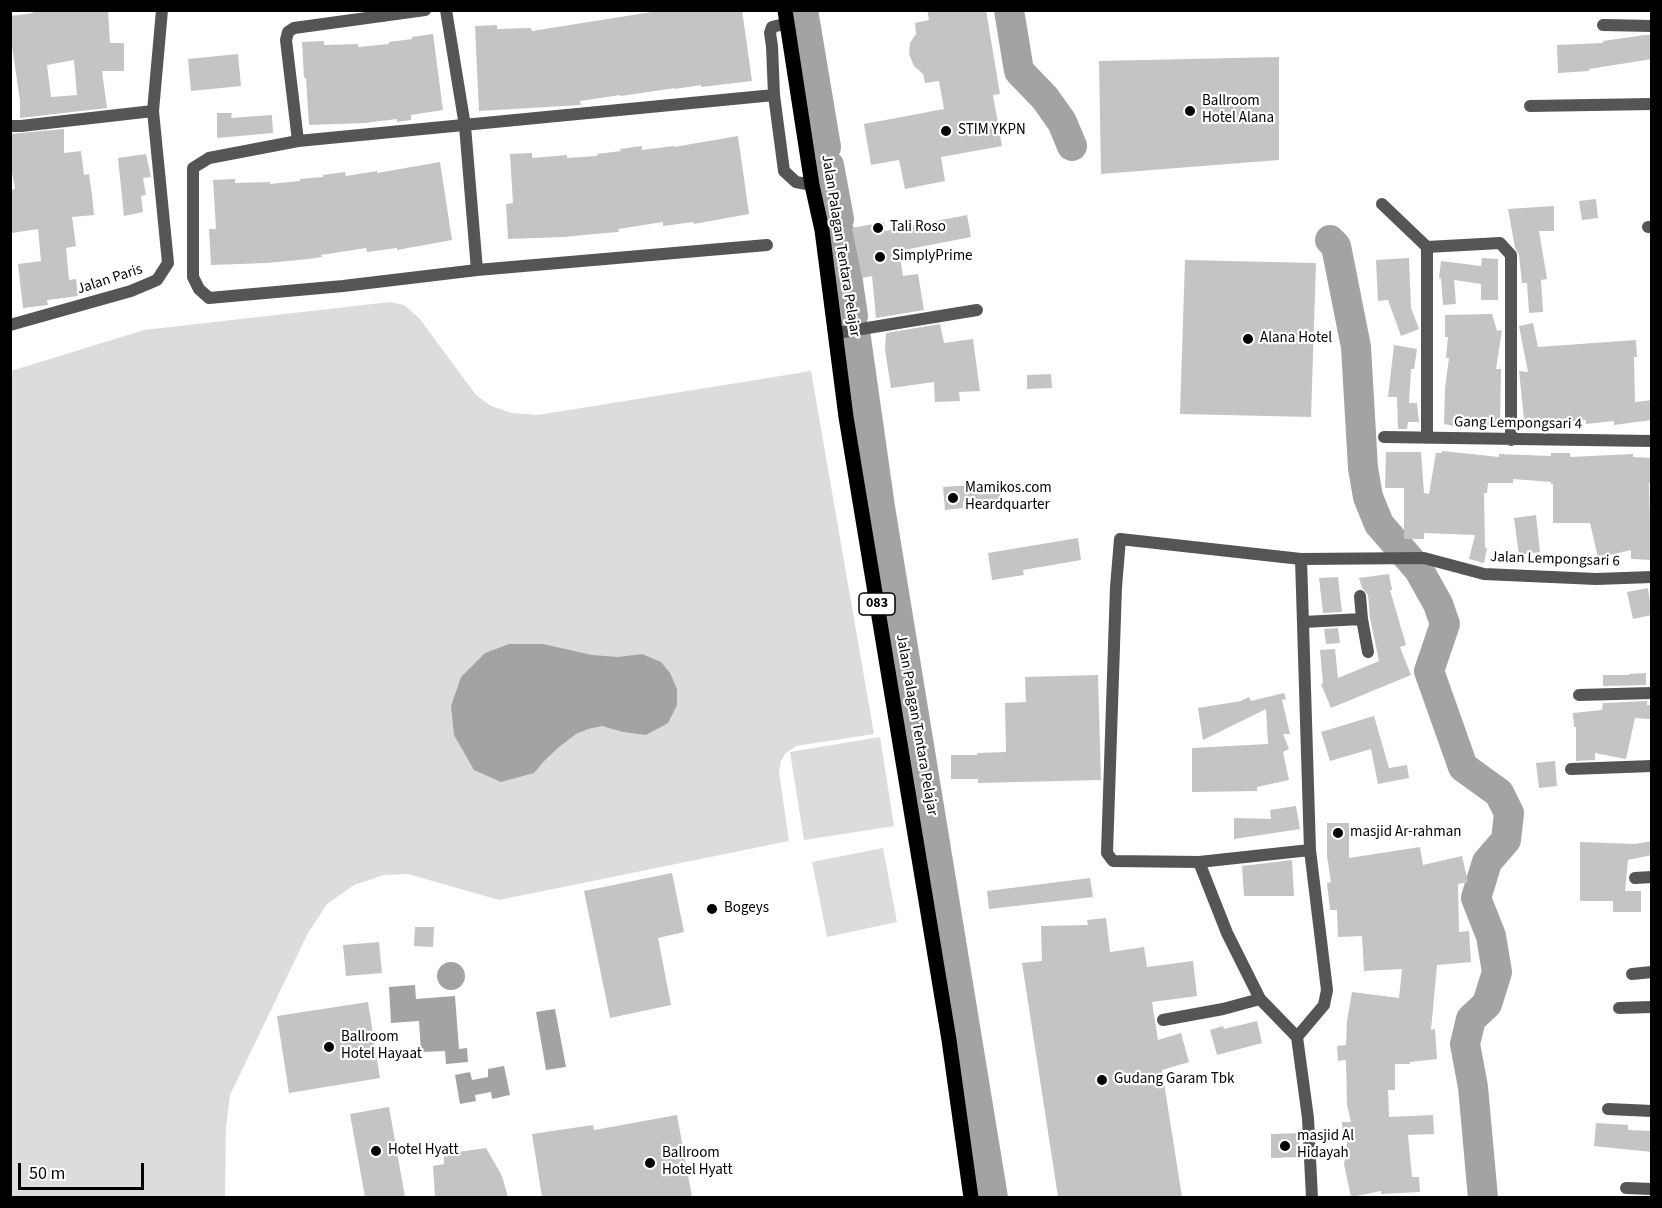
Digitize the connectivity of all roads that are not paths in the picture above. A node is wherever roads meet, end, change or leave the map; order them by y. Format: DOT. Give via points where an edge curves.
graph roads {
  1 [pos="162,10"];
  2 [pos="425,10"];
  3 [pos="446,10"];
  4 [pos="787,17"];
  5 [pos="1603,25"];
  6 [pos="1652,26"];
  7 [pos="774,95"];
  8 [pos="1652,104"];
  9 [pos="1530,106"];
  10 [pos="153,111"];
  11 [pos="10,126"];
  12 [pos="465,126"];
  13 [pos="298,141"];
  14 [pos="812,185"];
  15 [pos="1382,204"];
  16 [pos="767,245"];
  17 [pos="1427,247"];
  18 [pos="477,270"];
  19 [pos="977,310"];
  20 [pos="10,325"];
  21 [pos="837,333"];
  22 [pos="1384,437"];
  23 [pos="1427,438"];
  24 [pos="1511,440"];
  25 [pos="1652,441"];
  26 [pos="1301,559"];
  27 [pos="1652,577"];
  28 [pos="1360,596"];
  29 [pos="1362,618"];
  30 [pos="1303,622"];
  31 [pos="1368,652"];
  32 [pos="1652,693"];
  33 [pos="1579,695"];
  34 [pos="1652,766"];
  35 [pos="1571,769"];
  36 [pos="1310,850"];
  37 [pos="1198,862"];
  38 [pos="1652,877"];
  39 [pos="1635,878"];
  40 [pos="1652,972"];
  41 [pos="1632,974"];
  42 [pos="1260,999"];
  43 [pos="1652,1007"];
  44 [pos="1619,1008"];
  45 [pos="1163,1020"];
  46 [pos="1297,1036"];
  47 [pos="1608,1109"];
  48 [pos="1652,1111"];
  49 [pos="1626,1188"];
  50 [pos="1652,1188"];
  51 [pos="971,1197"];
  52 [pos="1312,1197"];
  1 -- 10 [label="street, Jalan Paris"];
  2 -- 13 [label="street" via="288,32"];
  3 -- 12 [label="street"];
  4 -- 7 [label="street" via="770,33"];
  4 -- 14 [label="main road, Jalan Palagan Tentara Pelajar / 083"];
  5 -- 6 [label="street"];
  7 -- 12 [label="street"];
  7 -- 14 [label="street" via="784,171 796,183"];
  8 -- 9 [label="street"];
  10 -- 11 [label="street"];
  10 -- 20 [label="street, Jalan Paris" via="168,262 157,280"];
  12 -- 13 [label="street"];
  12 -- 18 [label="street"];
  13 -- 18 [label="street" via="209,158 193,168 193,277 209,297"];
  14 -- 21 [label="main road, Jalan Palagan Tentara Pelajar / 083"];
  15 -- 17 [label="street"];
  16 -- 18 [label="street"];
  17 -- 23 [label="street"];
  17 -- 24 [label="street" via="1500,243 1511,255"];
  19 -- 21 [label="street"];
  21 -- 51 [label="main road, Jalan Palagan Tentara Pelajar / 083" via="846,417 949,1040"];
  22 -- 23 [label="street, Gang Lempongsari 4"];
  23 -- 24 [label="street, Gang Lempongsari 4"];
  24 -- 25 [label="street, Gang Lempongsari 4"];
  26 -- 27 [label="street, Jalan Lempongsari 6" via="1424,558 1484,574"];
  26 -- 30 [label="street"];
  26 -- 37 [label="street, Jalan Lempongsari 6" via="1120,539 1107,853 1113,861"];
  28 -- 29 [label="street"];
  29 -- 30 [label="street"];
  29 -- 31 [label="street"];
  30 -- 36 [label="street"];
  32 -- 33 [label="street"];
  34 -- 35 [label="street"];
  36 -- 37 [label="street"];
  36 -- 46 [label="street" via="1328,990 1324,1005"];
  37 -- 42 [label="street"];
  38 -- 39 [label="street"];
  40 -- 41 [label="street"];
  42 -- 45 [label="street"];
  42 -- 46 [label="street"];
  43 -- 44 [label="street"];
  46 -- 52 [label="street" via="1308,1118"];
  47 -- 48 [label="street"];
  49 -- 50 [label="street"];
}
